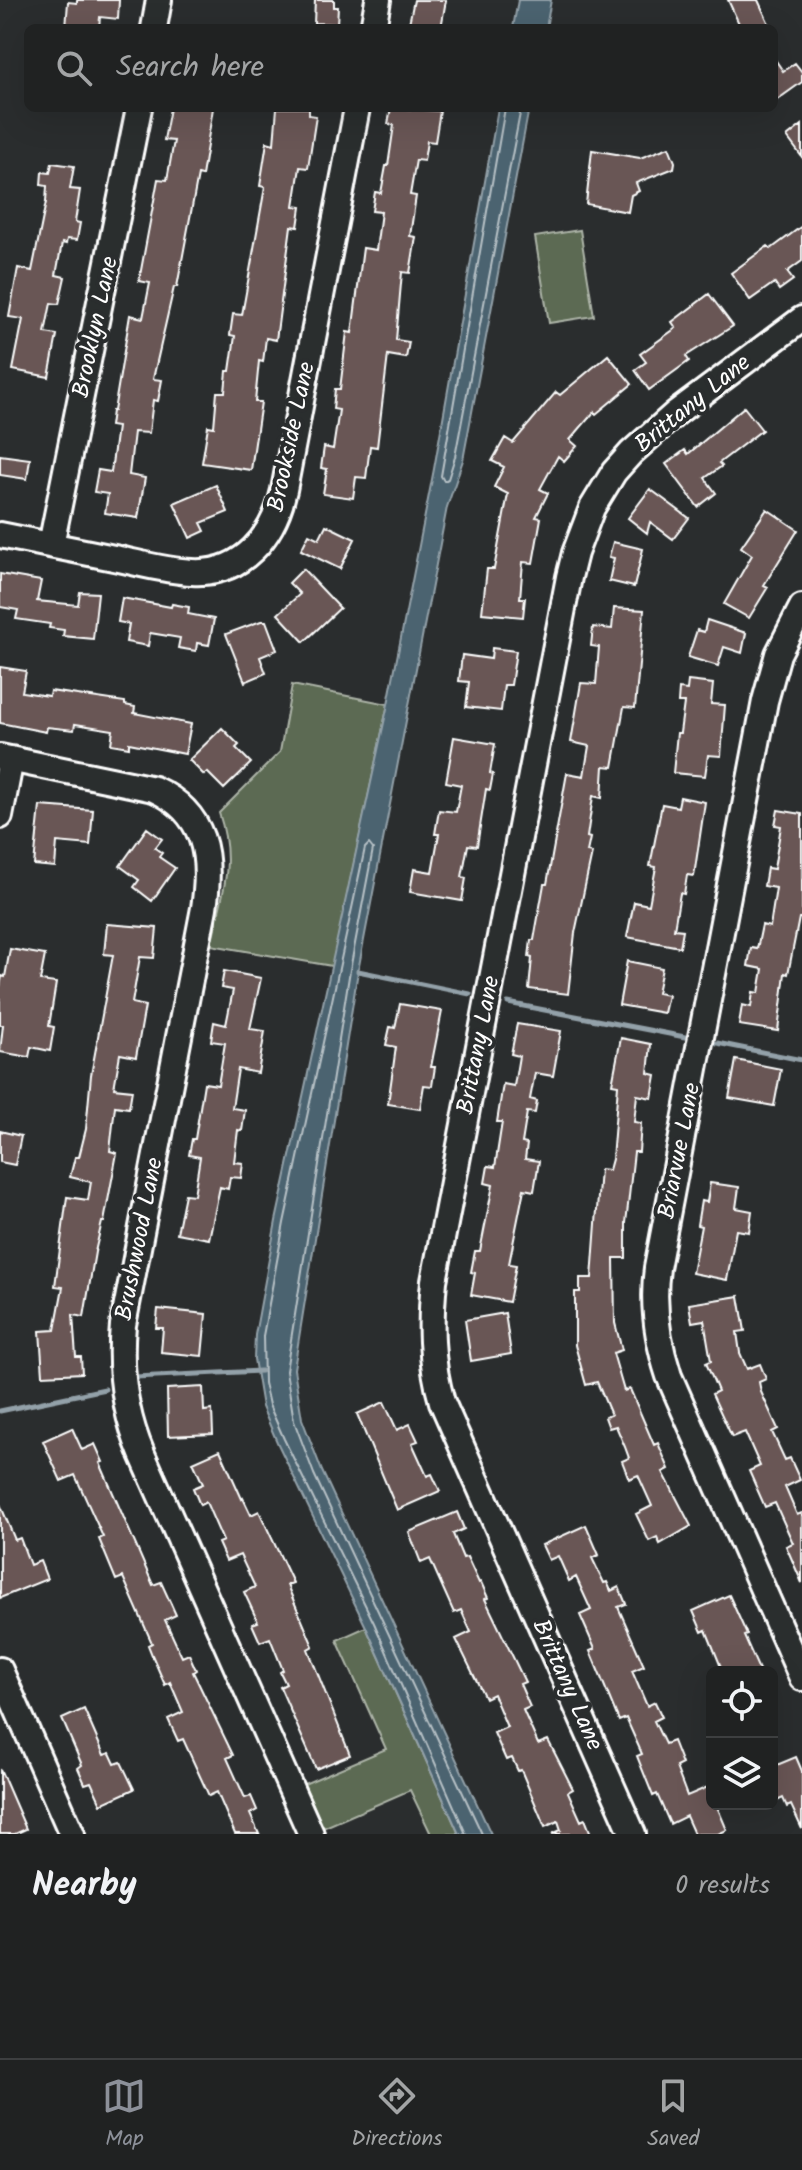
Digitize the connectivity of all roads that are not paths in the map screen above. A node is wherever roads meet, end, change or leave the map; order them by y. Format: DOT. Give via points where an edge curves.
graph roads {
  1 [pos="159,0"];
  2 [pos="378,0"];
  3 [pos="155,24"];
  4 [pos="374,24"];
  5 [pos="138,112"];
  6 [pos="356,112"];
  7 [pos="802,319"];
  8 [pos="0,535"];
  9 [pos="51,545"];
  10 [pos="802,607"];
  11 [pos="5,758"];
  12 [pos="0,816"];
  13 [pos="0,1670"];
  14 [pos="802,1678"];
  15 [pos="72,1834"];
  16 [pos="311,1834"];
  17 [pos="633,1834"];
  1 -- 3 [label="street"];
  2 -- 4 [label="street"];
  5 -- 9 [label="street, Brooklyn Lane"];
  6 -- 9 [label="street, Brookside Lane" via="284,490 266,535 238,560 201,572"];
  7 -- 17 [label="street, Brittany Lane" via="631,453 602,489 582,530 434,1281 432,1356 442,1402"];
  8 -- 9 [label="street, Brookside Lane"];
  10 -- 14 [label="street, Briarvue Lane" via="778,654 767,692 655,1297 669,1376"];
  11 -- 12 [label="street"];
  11 -- 16 [label="street, Brushwood Lane" via="154,789 187,812 204,844 204,908 123,1325 123,1389 138,1446"];
  13 -- 15 [label="street"];
}
